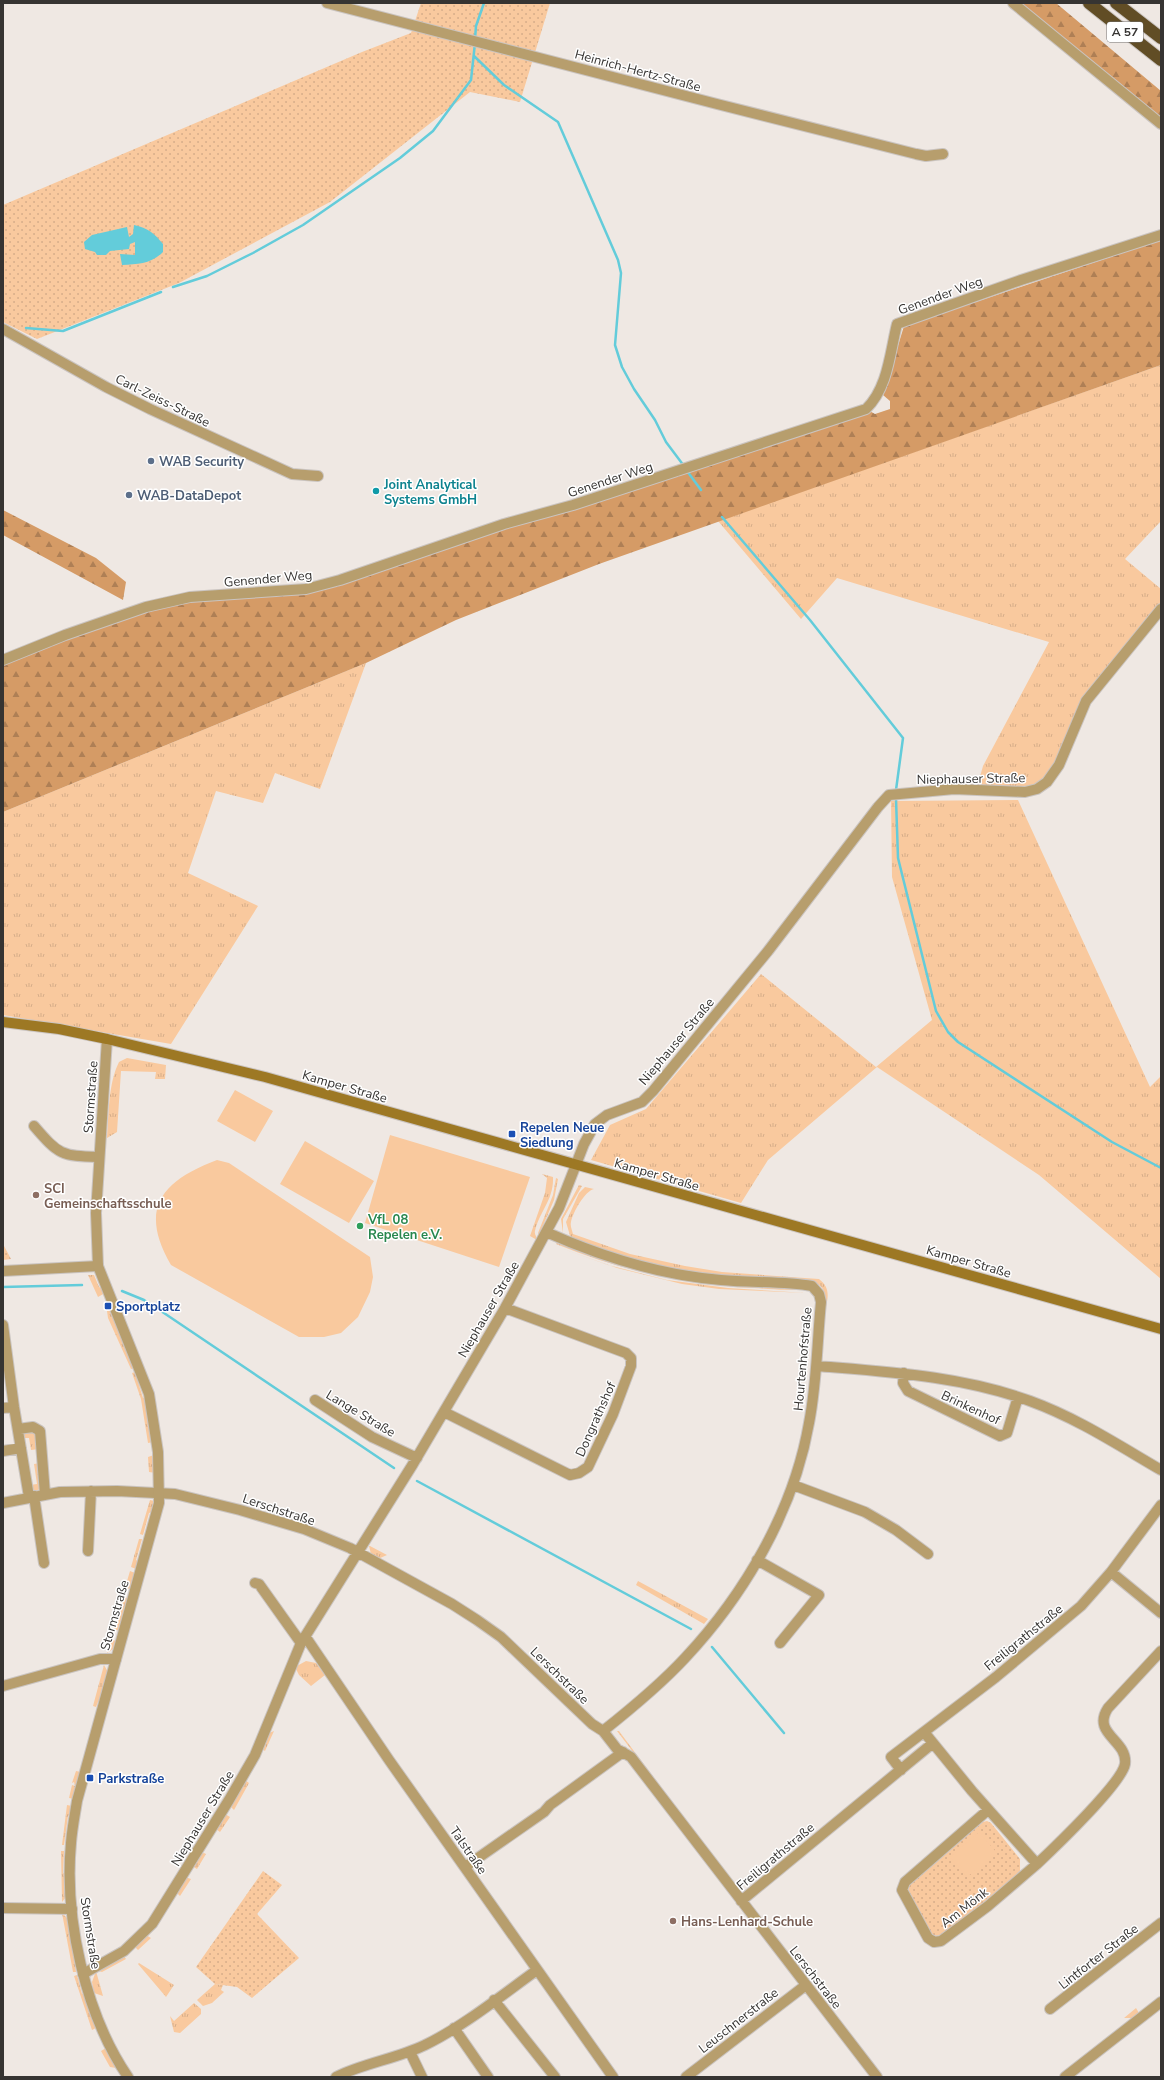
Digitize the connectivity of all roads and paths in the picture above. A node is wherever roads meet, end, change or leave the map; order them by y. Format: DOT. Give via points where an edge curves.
graph roads {
  1 [pos="327,3"];
  2 [pos="1013,3"];
  3 [pos="1089,3"];
  4 [pos="1116,3"];
  5 [pos="1161,38"];
  6 [pos="1161,60"];
  7 [pos="1161,124"];
  8 [pos="943,154"];
  9 [pos="1161,235"];
  10 [pos="3,329"];
  11 [pos="318,476"];
  12 [pos="1161,609"];
  13 [pos="3,660"];
  14 [pos="3,1022"];
  15 [pos="107,1039"];
  16 [pos="34,1126"];
  17 [pos="99,1157"];
  18 [pos="576,1165"];
  19 [pos="546,1232"];
  20 [pos="98,1266"];
  21 [pos="3,1271"];
  22 [pos="505,1308"];
  23 [pos="3,1324"];
  24 [pos="1161,1329"];
  25 [pos="5,1364"];
  26 [pos="817,1366"];
  27 [pos="904,1373"];
  28 [pos="1018,1397"];
  29 [pos="314,1400"];
  30 [pos="14,1407"];
  31 [pos="3,1408"];
  32 [pos="444,1412"];
  33 [pos="18,1429"];
  34 [pos="21,1448"];
  35 [pos="3,1451"];
  36 [pos="417,1458"];
  37 [pos="1161,1470"];
  38 [pos="793,1485"];
  39 [pos="91,1491"];
  40 [pos="159,1492"];
  41 [pos="45,1494"];
  42 [pos="31,1496"];
  43 [pos="3,1503"];
  44 [pos="1161,1505"];
  45 [pos="88,1551"];
  46 [pos="359,1553"];
  47 [pos="928,1554"];
  48 [pos="757,1560"];
  49 [pos="44,1563"];
  50 [pos="1111,1572"];
  51 [pos="255,1584"];
  52 [pos="1161,1613"];
  53 [pos="303,1640"];
  54 [pos="780,1643"];
  55 [pos="1161,1651"];
  56 [pos="116,1659"];
  57 [pos="3,1686"];
  58 [pos="603,1731"];
  59 [pos="924,1732"];
  60 [pos="932,1743"];
  61 [pos="623,1752"];
  62 [pos="901,1770"];
  63 [pos="988,1810"];
  64 [pos="1037,1864"];
  65 [pos="465,1867"];
  66 [pos="741,1902"];
  67 [pos="3,1908"];
  68 [pos="72,1909"];
  69 [pos="1161,1923"];
  70 [pos="537,1970"];
  71 [pos="83,1974"];
  72 [pos="806,1985"];
  73 [pos="494,2000"];
  74 [pos="1161,2002"];
  75 [pos="1050,2009"];
  76 [pos="454,2028"];
  77 [pos="410,2052"];
  78 [pos="360,2067"];
  79 [pos="124,2076"];
  80 [pos="336,2077"];
  81 [pos="363,2077"];
  82 [pos="422,2077"];
  83 [pos="488,2077"];
  84 [pos="554,2077"];
  85 [pos="613,2077"];
  86 [pos="686,2077"];
  87 [pos="877,2077"];
  88 [pos="1065,2077"];
  1 -- 8 [label="street, Heinrich-Hertz-Straße" via="921,155"];
  2 -- 7 [label="street"];
  3 -- 6 [label="highway, A 57"];
  4 -- 5 [label="highway, A 57"];
  9 -- 13 [label="street, Genender Weg" via="1021,280 897,324 882,387 875,401 866,409 573,505 504,524 340,580 306,589 190,597 146,607"];
  10 -- 11 [label="street, Carl-Zeiss-Straße" via="150,409 292,474"];
  12 -- 18 [label="street, Niephauser Straße" via="1086,701 1059,765 1047,782 1037,789 1025,792 954,789 890,795 878,807 768,951 653,1091 642,1102 607,1115 595,1124"];
  14 -- 15 [label="main road, Kamper Straße"];
  15 -- 17 [label="street, Stormstraße"];
  15 -- 18 [label="main road, Kamper Straße" via="265,1077"];
  16 -- 17 [label="street" via="58,1151 70,1156"];
  17 -- 20 [label="street, Stormstraße" via="95,1249"];
  18 -- 19 [label="street, Niephauser Straße" via="560,1208"];
  18 -- 24 [label="main road, Kamper Straße"];
  19 -- 22 [label="street, Niephauser Straße"];
  19 -- 26 [label="street, Hourtenhofstraße" via="578,1246 647,1268 721,1280 812,1286 819,1294 821,1302"];
  20 -- 21 [label="street"];
  20 -- 40 [label="street, Stormstraße" via="149,1394 158,1452"];
  22 -- 32 [label="street, Niephauser Straße"];
  22 -- 32 [label="street, Dongrathshof" via="626,1353 631,1358 631,1366 613,1414 588,1467 570,1475"];
  23 -- 25 [label="street"];
  25 -- 30 [label="street"];
  26 -- 27 [label="street, Brinkenhof"];
  26 -- 38 [label="street, Hourtenhofstraße" via="809,1423"];
  27 -- 28 [label="street, Brinkenhof" via="949,1380"];
  27 -- 28 [label="street, Brinkenhof" via="903,1383 908,1391 1000,1436 1007,1433"];
  28 -- 37 [label="street, Brinkenhof" via="1095,1430"];
  29 -- 36 [label="street, Lange Straße" via="372,1437"];
  30 -- 31 [label="street"];
  30 -- 33 [label="street"];
  32 -- 36 [label="street, Niephauser Straße"];
  33 -- 34 [label="street"];
  33 -- 41 [label="street" via="33,1427 40,1431"];
  34 -- 35 [label="street"];
  34 -- 42 [label="street"];
  36 -- 46 [label="street, Niephauser Straße"];
  38 -- 47 [label="street" via="865,1512 896,1530"];
  38 -- 48 [label="street, Hourtenhofstraße" via="775,1528"];
  39 -- 40 [label="street, Lerschstraße"];
  39 -- 41 [label="street, Lerschstraße"];
  39 -- 45 [label="street"];
  40 -- 46 [label="street, Lerschstraße" via="273,1519 304,1529"];
  40 -- 56 [label="street, Stormstraße" via="159,1503"];
  41 -- 42 [label="street, Lerschstraße"];
  42 -- 43 [label="street, Lerschstraße"];
  42 -- 49 [label="street"];
  44 -- 50 [label="street, Freiligrathstraße"];
  46 -- 53 [label="street, Niephauser Straße"];
  46 -- 58 [label="street, Lerschstraße" via="452,1604 489,1628 592,1724"];
  48 -- 54 [label="street" via="819,1595"];
  48 -- 58 [label="street, Hourtenhofstraße" via="717,1620 684,1659 642,1700"];
  50 -- 52 [label="street"];
  50 -- 59 [label="street, Freiligrathstraße" via="1063,1622"];
  51 -- 53 [label="street" via="259,1584"];
  53 -- 65 [label="street, Talstraße"];
  53 -- 71 [label="street, Niephauser Straße" via="255,1755 152,1924 124,1951"];
  55 -- 64 [label="street, Am Mönk" via="1102,1716 1102,1723 1122,1752 1124,1766 1085,1817"];
  56 -- 57 [label="street" via="100,1659"];
  56 -- 68 [label="street, Stormstraße" via="77,1800 71,1843"];
  58 -- 61 [label="street, Lerschstraße" via="617,1749"];
  59 -- 60 [label="street"];
  59 -- 62 [label="street, Freiligrathstraße" via="891,1757"];
  60 -- 62 [label="street, Freiligrathstraße"];
  60 -- 63 [label="street"];
  61 -- 65 [label="street" via="544,1812"];
  61 -- 66 [label="street, Lerschstraße" via="631,1757"];
  62 -- 66 [label="street, Freiligrathstraße"];
  63 -- 64 [label="street"];
  63 -- 64 [label="street, Am Mönk" via="905,1882 902,1890 928,1938 934,1942 941,1941 988,1906"];
  65 -- 70 [label="street, Talstraße"];
  66 -- 72 [label="street, Lerschstraße"];
  67 -- 68 [label="street"];
  68 -- 71 [label="street, Stormstraße"];
  69 -- 75 [label="street, Lintforter Straße"];
  70 -- 73 [label="street"];
  70 -- 85 [label="street, Talstraße"];
  71 -- 79 [label="street, Stormstraße" via="100,2027"];
  72 -- 86 [label="street, Leuschnerstraße"];
  72 -- 87 [label="street, Lerschstraße"];
  73 -- 76 [label="street"];
  73 -- 84 [label="street"];
  74 -- 88 [label="street"];
  76 -- 77 [label="street"];
  76 -- 83 [label="street"];
  77 -- 78 [label="street"];
  77 -- 82 [label="street"];
  78 -- 80 [label="street"];
  78 -- 81 [label="street"];
}
